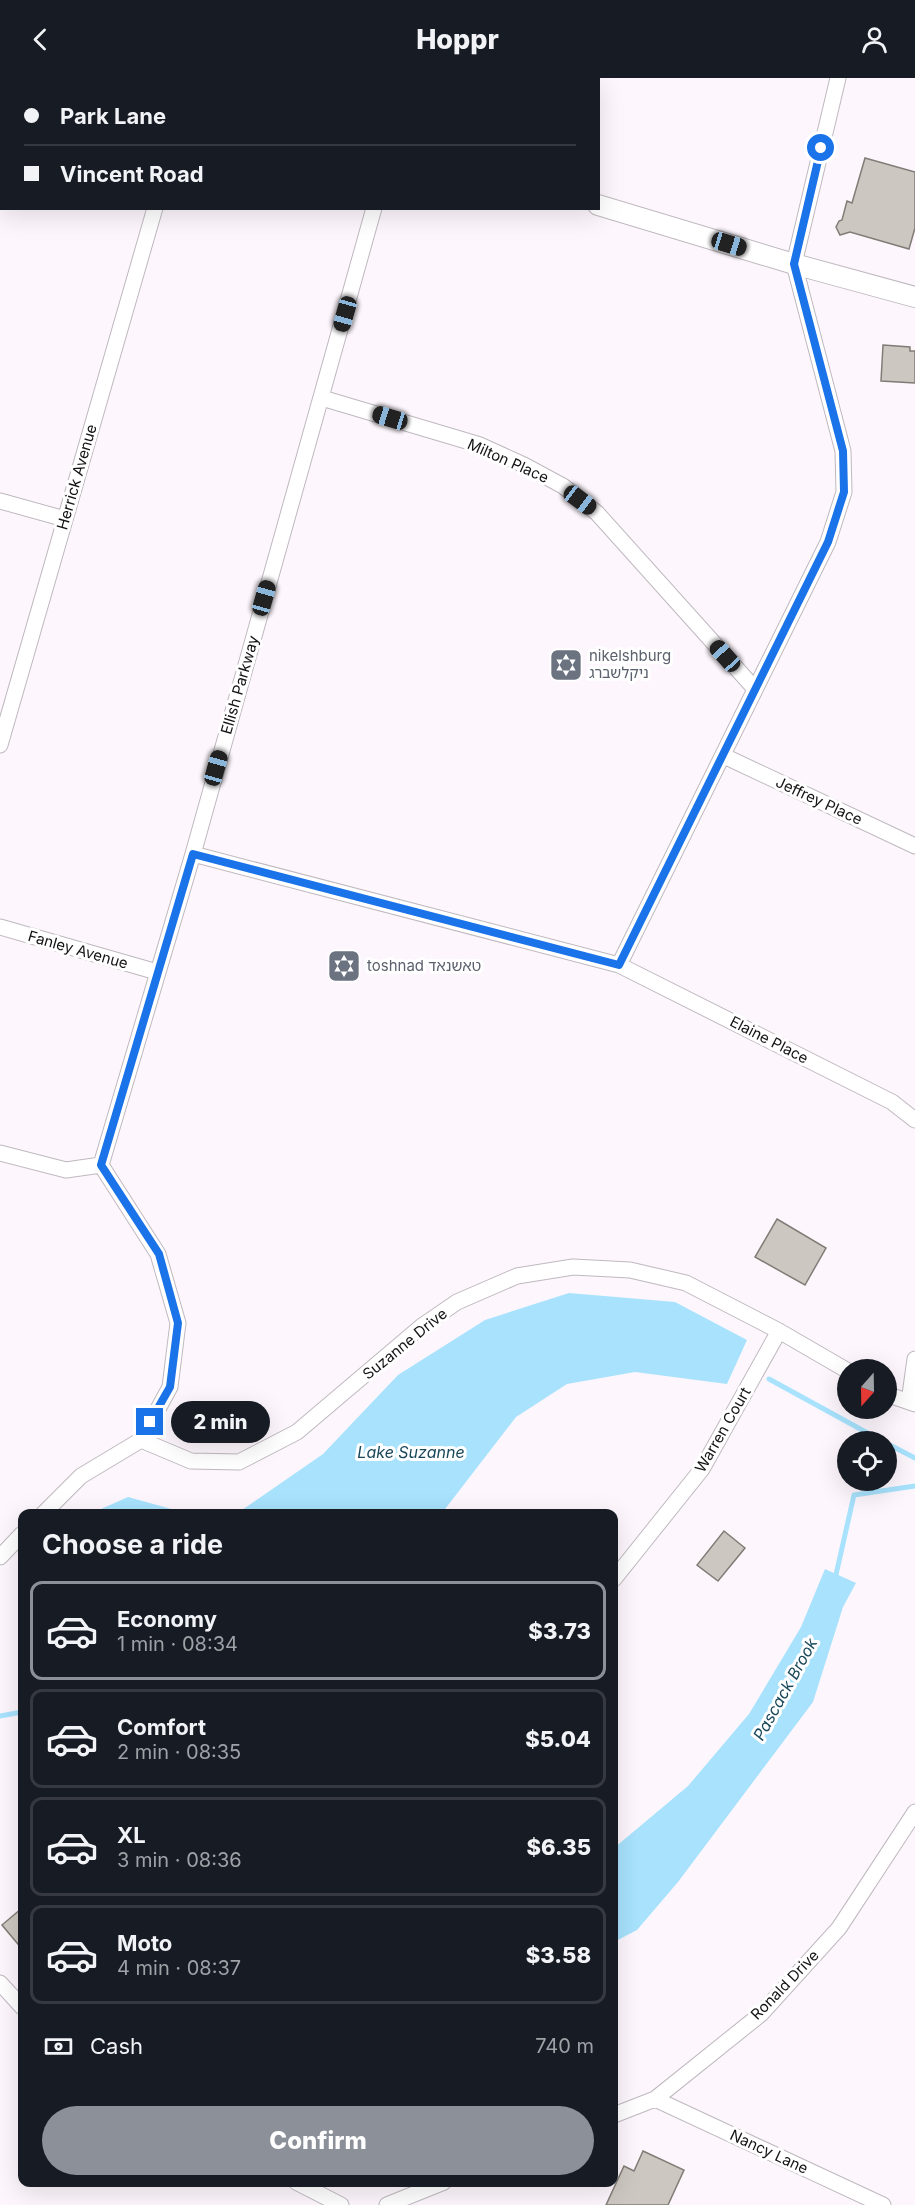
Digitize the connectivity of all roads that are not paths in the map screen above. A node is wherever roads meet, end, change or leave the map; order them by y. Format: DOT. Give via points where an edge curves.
graph roads {
  1 [pos="838,78"];
  2 [pos="600,206"];
  3 [pos="154,210"];
  4 [pos="373,210"];
  5 [pos="794,264"];
  6 [pos="915,297"];
  7 [pos="322,398"];
  8 [pos="0,501"];
  9 [pos="65,519"];
  10 [pos="755,689"];
  11 [pos="0,745"];
  12 [pos="724,756"];
  13 [pos="915,846"];
  14 [pos="193,854"];
  15 [pos="0,927"];
  16 [pos="619,965"];
  17 [pos="157,972"];
  18 [pos="915,1120"];
  19 [pos="0,1154"];
  20 [pos="101,1165"];
  21 [pos="778,1331"];
  22 [pos="915,1359"];
  23 [pos="837,1365"];
  24 [pos="897,1398"];
  25 [pos="912,1403"];
  26 [pos="141,1440"];
  27 [pos="48,1509"];
  28 [pos="18,1538"];
  29 [pos="0,1557"];
  30 [pos="618,1574"];
  31 [pos="915,1812"];
  32 [pos="0,1983"];
  33 [pos="18,2003"];
  34 [pos="655,2098"];
  35 [pos="618,2113"];
  36 [pos="306,2187"];
  37 [pos="432,2187"];
  38 [pos="341,2205"];
  39 [pos="387,2205"];
  40 [pos="883,2205"];
  1 -- 5 [label="street"];
  2 -- 5 [label="street"];
  3 -- 9 [label="street, Herrick Avenue"];
  4 -- 7 [label="street, Ellish Parkway"];
  5 -- 6 [label="street"];
  5 -- 10 [label="street" via="843,451 844,492 828,542"];
  7 -- 10 [label="street, Milton Place" via="480,445 563,486 597,513"];
  7 -- 14 [label="street, Ellish Parkway"];
  8 -- 9 [label="street"];
  9 -- 11 [label="street, Herrick Avenue"];
  10 -- 12 [label="street"];
  12 -- 13 [label="street, Jeffrey Place"];
  12 -- 16 [label="street"];
  14 -- 16 [label="street, Elaine Place"];
  14 -- 17 [label="street, Ellish Parkway"];
  15 -- 17 [label="street, Fanley Avenue"];
  16 -- 18 [label="street, Elaine Place" via="892,1102"];
  17 -- 20 [label="street, Ellish Parkway"];
  19 -- 20 [label="street" via="66,1170"];
  20 -- 26 [label="street" via="159,1254 178,1323 170,1387"];
  21 -- 23 [label="street, Suzanne Drive"];
  21 -- 26 [label="street, Suzanne Drive" via="686,1283 641,1272 573,1267 517,1276 457,1302 422,1326 297,1432 239,1462 191,1461"];
  21 -- 30 [label="street, Warren Court" via="702,1469"];
  22 -- 25 [label="street"];
  24 -- 25 [label="street"];
  26 -- 27 [label="street" via="81,1476"];
  28 -- 29 [label="street"];
  31 -- 34 [label="street, Ronald Drive" via="839,1928 761,2014"];
  32 -- 33 [label="street"];
  34 -- 35 [label="street, Ronald Drive"];
  34 -- 40 [label="street, Nancy Lane"];
  36 -- 38 [label="street"];
  37 -- 39 [label="street"];
}
